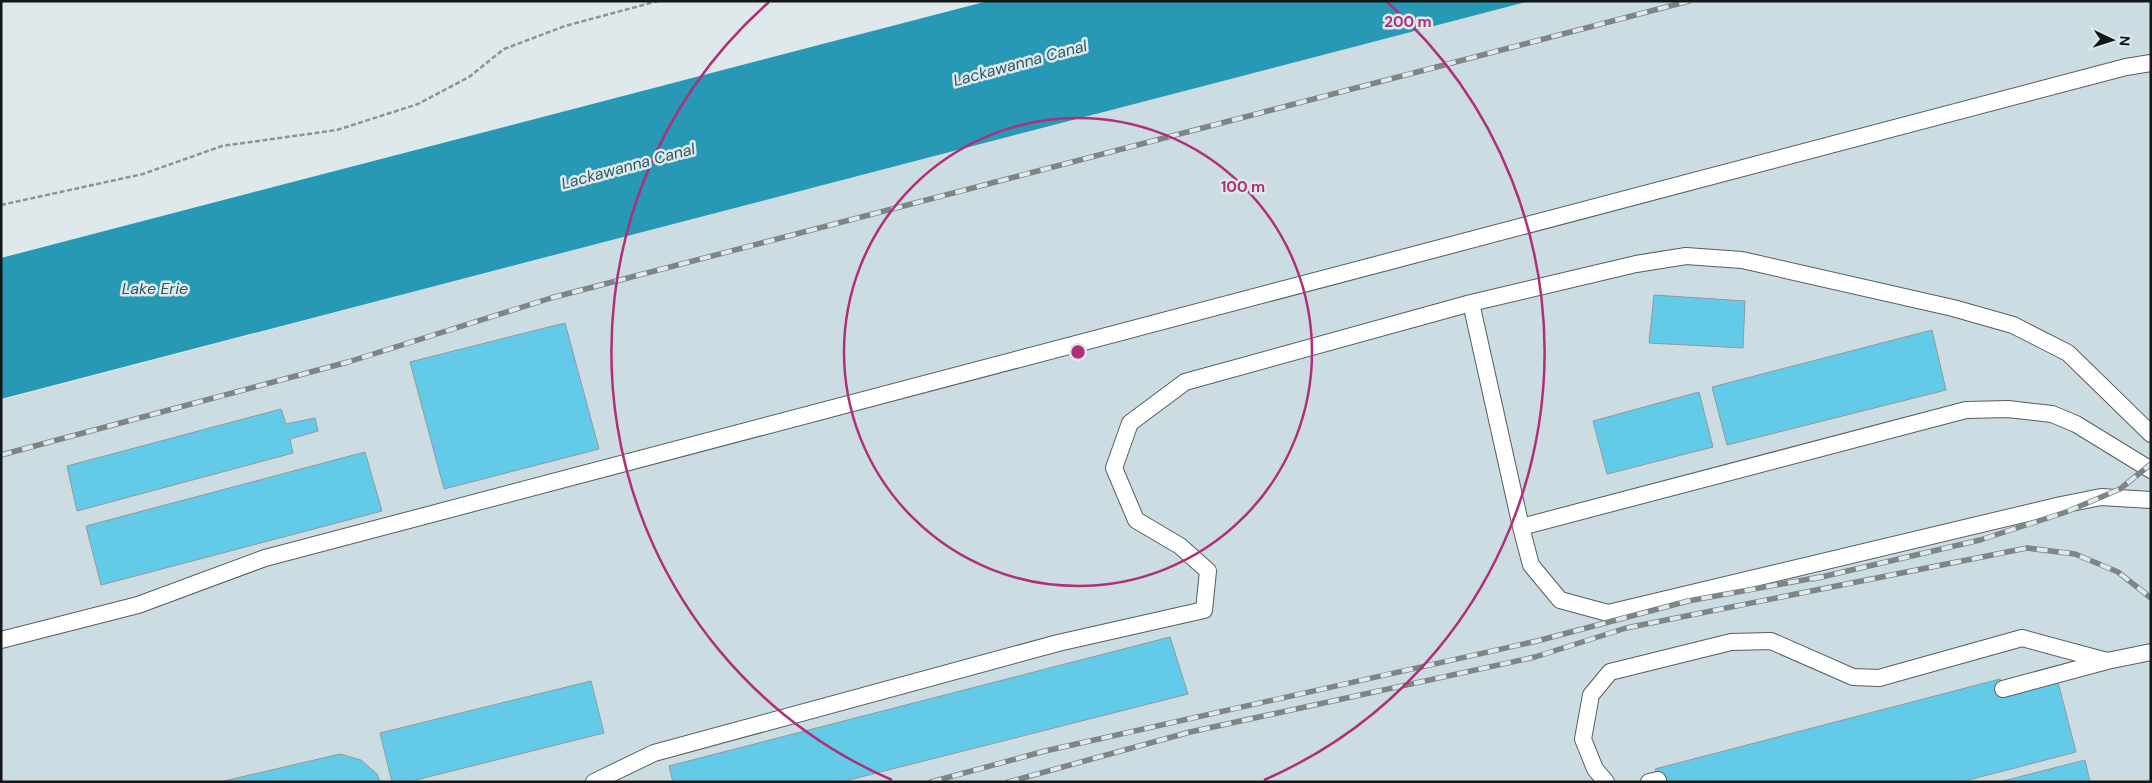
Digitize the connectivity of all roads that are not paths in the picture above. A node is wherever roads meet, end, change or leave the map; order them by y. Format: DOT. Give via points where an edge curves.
graph roads {
  1 [pos="2151,63"];
  2 [pos="1471,303"];
  3 [pos="2151,434"];
  4 [pos="2151,470"];
  5 [pos="2151,500"];
  6 [pos="1521,527"];
  7 [pos="1,640"];
  8 [pos="2151,652"];
  9 [pos="2107,661"];
  10 [pos="2003,689"];
  11 [pos="594,782"];
  12 [pos="1606,782"];
  1 -- 7 [label="lane" via="275,555 138,605"];
  2 -- 3 [label="lane" via="1636,264 1686,256 1742,260 1953,308 2013,325 2068,353"];
  2 -- 6 [label="lane"];
  2 -- 11 [label="lane" via="1185,382 1130,423 1114,468 1136,520 1180,546 1208,571 1204,610 1058,643 654,753"];
  4 -- 6 [label="lane" via="2076,424 2052,414 2008,409 1966,410"];
  5 -- 6 [label="lane" via="2101,497 2061,505 1608,613 1560,600 1531,565"];
  8 -- 9 [label="lane"];
  9 -- 10 [label="lane"];
  9 -- 12 [label="lane" via="2022,638 1879,678 1853,677 1771,641 1731,642 1610,672 1591,695 1583,739 1595,769"];
}
